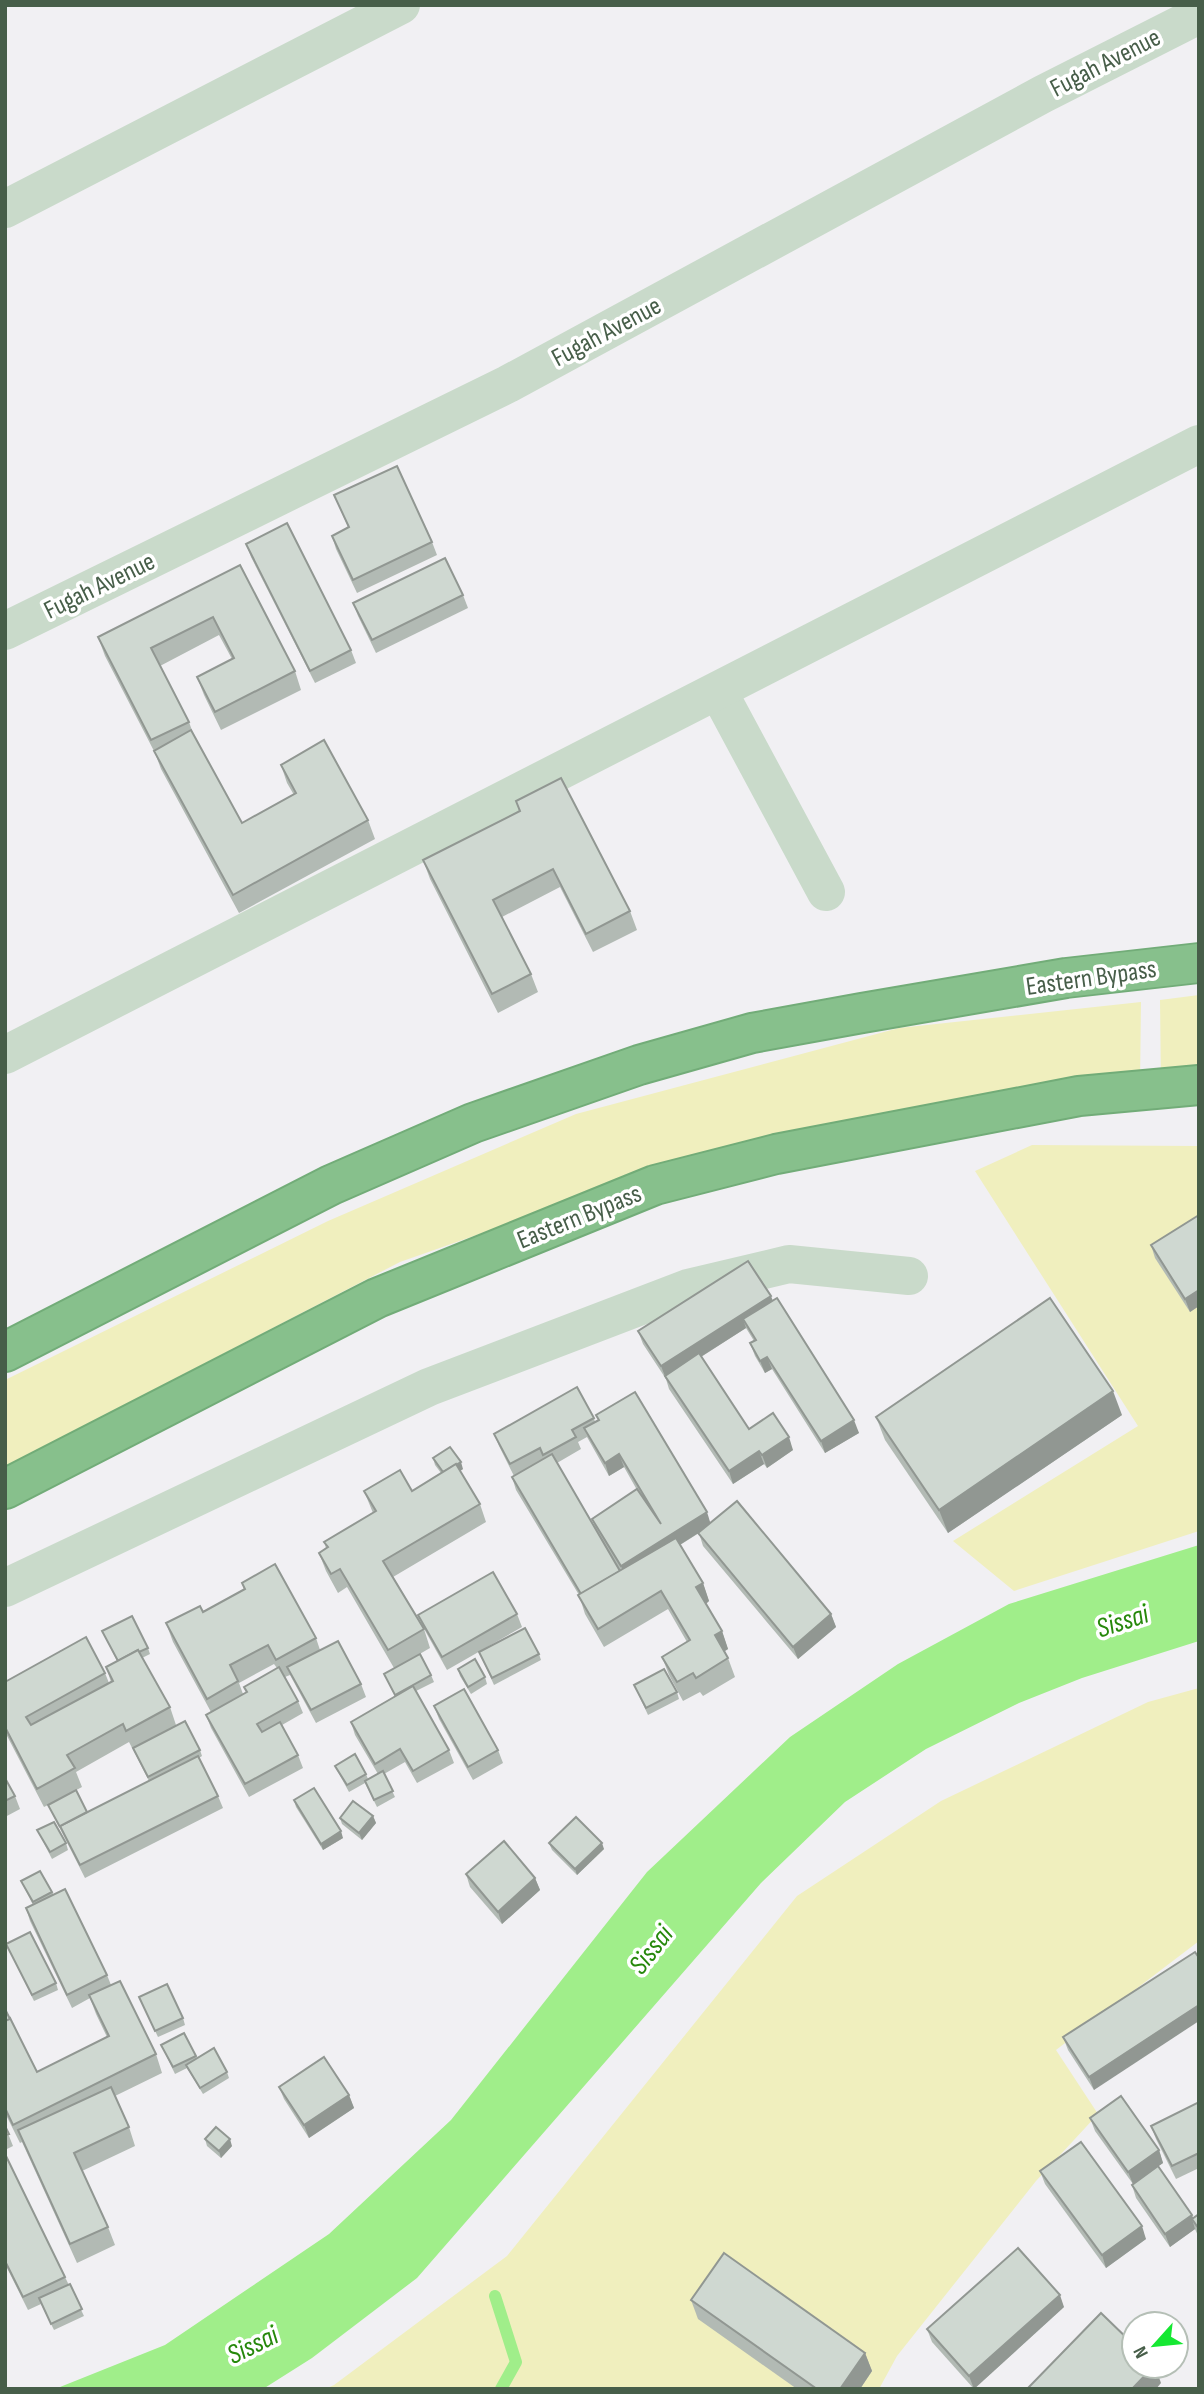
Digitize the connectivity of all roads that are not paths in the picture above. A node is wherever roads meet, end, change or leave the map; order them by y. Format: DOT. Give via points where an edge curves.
graph roads {
  1 [pos="401,5"];
  2 [pos="1199,15"];
  3 [pos="5,209"];
  4 [pos="1199,444"];
  5 [pos="5,631"];
  6 [pos="718,691"];
  7 [pos="826,892"];
  8 [pos="1199,963"];
  9 [pos="5,1055"];
  10 [pos="1199,1086"];
  11 [pos="909,1276"];
  12 [pos="5,1352"];
  13 [pos="5,1489"];
  14 [pos="5,1588"];
  1 -- 3 [label="street"];
  2 -- 5 [label="street, Fugah Avenue" via="1043,94 508,384"];
  4 -- 6 [label="street"];
  6 -- 7 [label="street"];
  6 -- 9 [label="street"];
  8 -- 12 [label="highway, Eastern Bypass" via="1066,978 752,1033 639,1065 473,1123 331,1185"];
  10 -- 13 [label="highway, Eastern Bypass" via="1066,1098 776,1154 655,1185 377,1298"];
  11 -- 14 [label="street" via="789,1264 688,1288 429,1387"];
}
